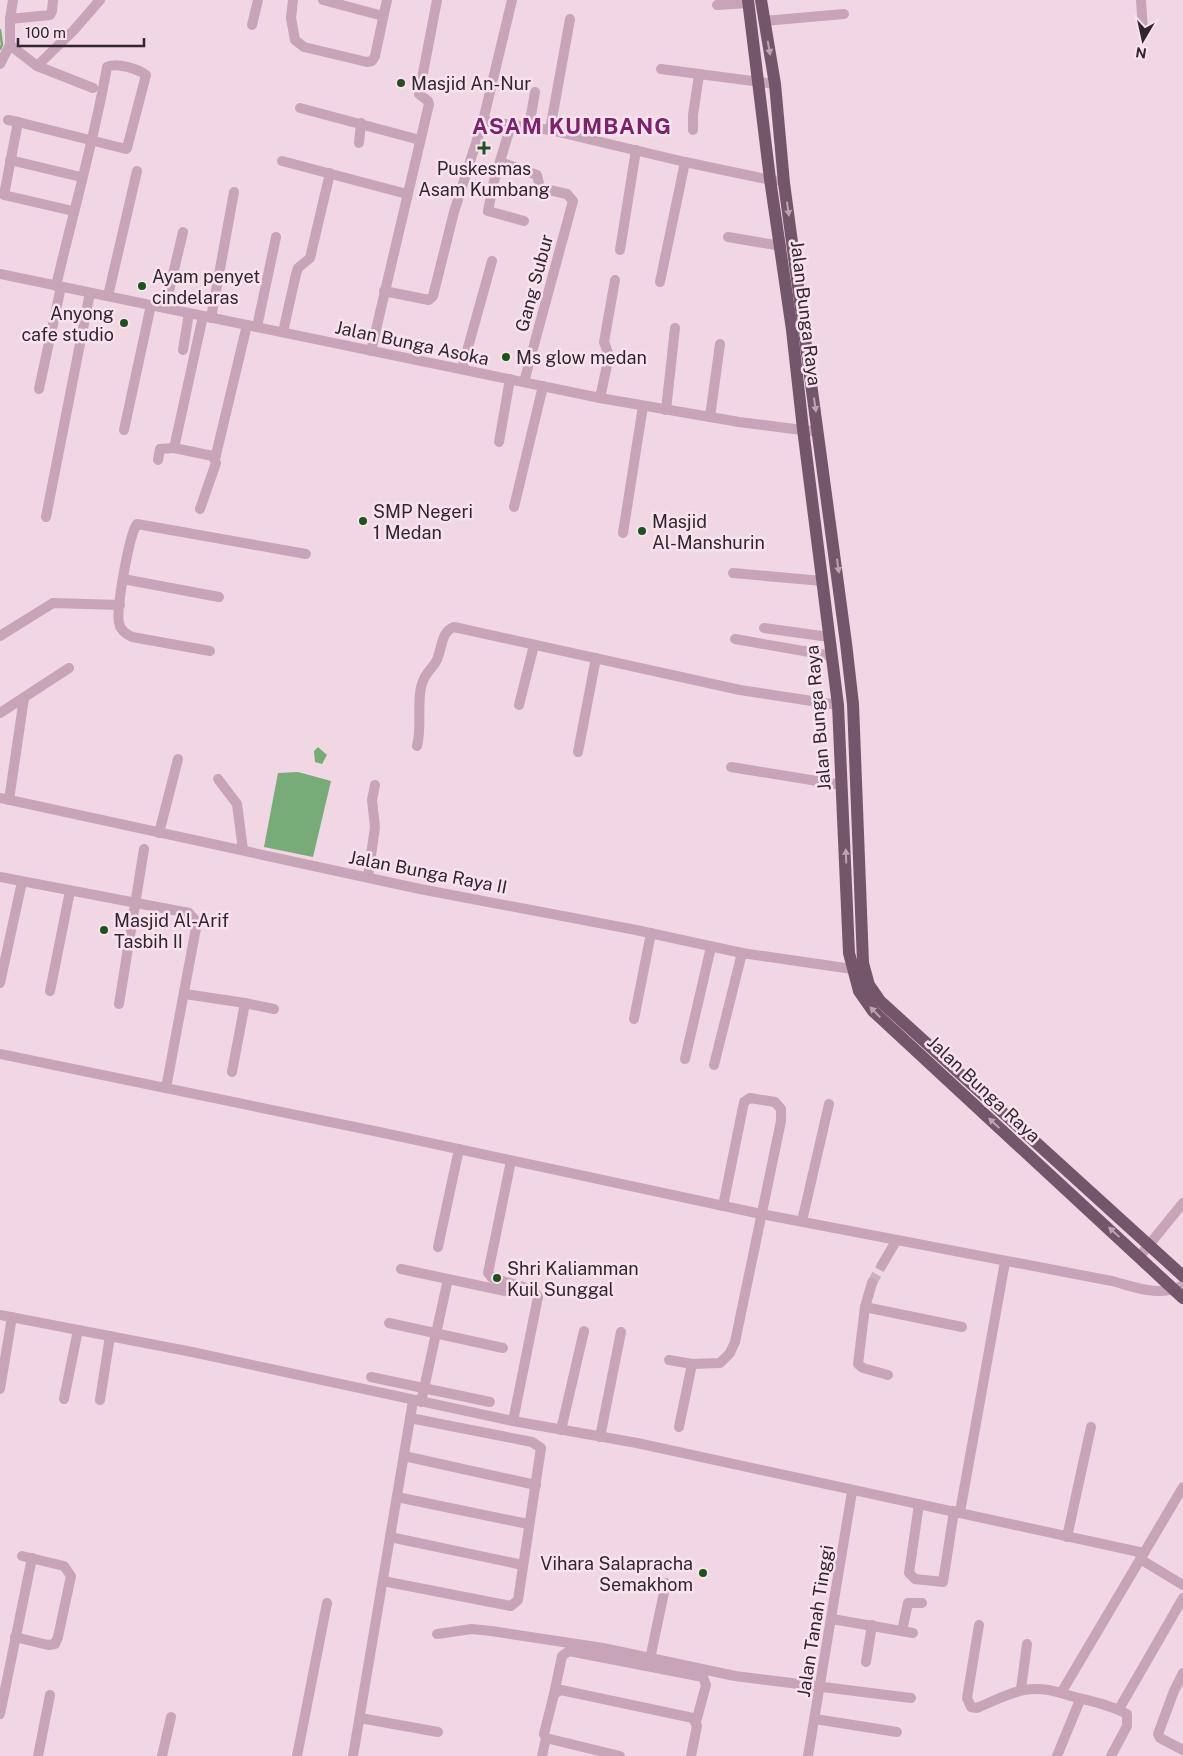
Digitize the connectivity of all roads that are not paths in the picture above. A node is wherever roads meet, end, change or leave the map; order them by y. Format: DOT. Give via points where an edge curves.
graph roads {
  1 [pos="13,0"];
  2 [pos="52,0"];
  3 [pos="100,0"];
  4 [pos="258,0"];
  5 [pos="293,0"];
  6 [pos="323,0"];
  7 [pos="387,0"];
  8 [pos="438,0"];
  9 [pos="512,0"];
  10 [pos="1141,0"];
  11 [pos="752,1"];
  12 [pos="717,5"];
  13 [pos="844,14"];
  14 [pos="383,16"];
  15 [pos="10,19"];
  16 [pos="570,19"];
  17 [pos="764,21"];
  18 [pos="252,26"];
  19 [pos="1143,30"];
  20 [pos="10,45"];
  21 [pos="0,64"];
  22 [pos="38,66"];
  23 [pos="661,69"];
  24 [pos="699,75"];
  25 [pos="759,82"];
  26 [pos="775,84"];
  27 [pos="93,88"];
  28 [pos="535,92"];
  29 [pos="300,108"];
  30 [pos="8,120"];
  31 [pos="483,121"];
  32 [pos="18,122"];
  33 [pos="361,123"];
  34 [pos="511,125"];
  35 [pos="529,127"];
  36 [pos="550,130"];
  37 [pos="694,130"];
  38 [pos="90,140"];
  39 [pos="420,140"];
  40 [pos="359,143"];
  41 [pos="636,150"];
  42 [pos="10,160"];
  43 [pos="282,161"];
  44 [pos="500,162"];
  45 [pos="685,162"];
  46 [pos="137,171"];
  47 [pos="330,173"];
  48 [pos="81,177"];
  49 [pos="770,180"];
  50 [pos="784,183"];
  51 [pos="234,192"];
  52 [pos="407,194"];
  53 [pos="73,211"];
  54 [pos="524,220"];
  55 [pos="183,232"];
  56 [pos="276,237"];
  57 [pos="728,237"];
  58 [pos="781,246"];
  59 [pos="620,250"];
  60 [pos="492,261"];
  61 [pos="0,274"];
  62 [pos="615,280"];
  63 [pos="660,282"];
  64 [pos="59,286"];
  65 [pos="384,291"];
  66 [pos="90,293"];
  67 [pos="108,296"];
  68 [pos="151,305"];
  69 [pos="165,308"];
  70 [pos="189,313"];
  71 [pos="207,317"];
  72 [pos="252,326"];
  73 [pos="675,328"];
  74 [pos="283,332"];
  75 [pos="720,344"];
  76 [pos="183,350"];
  77 [pos="371,351"];
  78 [pos="462,370"];
  79 [pos="510,380"];
  80 [pos="524,382"];
  81 [pos="543,386"];
  82 [pos="39,389"];
  83 [pos="600,398"];
  84 [pos="643,406"];
  85 [pos="666,410"];
  86 [pos="710,416"];
  87 [pos="802,429"];
  88 [pos="124,430"];
  89 [pos="818,432"];
  90 [pos="498,442"];
  91 [pos="174,448"];
  92 [pos="215,459"];
  93 [pos="158,460"];
  94 [pos="514,507"];
  95 [pos="200,508"];
  96 [pos="46,517"];
  97 [pos="623,533"];
  98 [pos="306,554"];
  99 [pos="733,574"];
  100 [pos="123,579"];
  101 [pos="822,581"];
  102 [pos="219,597"];
  103 [pos="120,605"];
  104 [pos="764,628"];
  105 [pos="0,636"];
  106 [pos="829,637"];
  107 [pos="735,639"];
  108 [pos="534,645"];
  109 [pos="210,651"];
  110 [pos="832,656"];
  111 [pos="596,658"];
  112 [pos="69,668"];
  113 [pos="24,698"];
  114 [pos="519,705"];
  115 [pos="838,705"];
  116 [pos="0,712"];
  117 [pos="418,746"];
  118 [pos="578,752"];
  119 [pos="178,759"];
  120 [pos="731,767"];
  121 [pos="218,779"];
  122 [pos="375,785"];
  123 [pos="842,785"];
  124 [pos="4,799"];
  125 [pos="857,799"];
  126 [pos="843,800"];
  127 [pos="159,833"];
  128 [pos="144,849"];
  129 [pos="243,850"];
  130 [pos="0,877"];
  131 [pos="368,877"];
  132 [pos="22,882"];
  133 [pos="70,891"];
  134 [pos="134,904"];
  135 [pos="651,933"];
  136 [pos="711,947"];
  137 [pos="742,953"];
  138 [pos="852,969"];
  139 [pos="0,983"];
  140 [pos="50,991"];
  141 [pos="185,994"];
  142 [pos="246,1003"];
  143 [pos="119,1004"];
  144 [pos="274,1009"];
  145 [pos="634,1019"];
  146 [pos="0,1054"];
  147 [pos="685,1059"];
  148 [pos="714,1065"];
  149 [pos="232,1072"];
  150 [pos="166,1088"];
  151 [pos="829,1104"];
  152 [pos="1029,1137"];
  153 [pos="1020,1147"];
  154 [pos="459,1149"];
  155 [pos="511,1161"];
  156 [pos="1183,1203"];
  157 [pos="724,1206"];
  158 [pos="761,1214"];
  159 [pos="802,1222"];
  160 [pos="896,1241"];
  161 [pos="1150,1246"];
  162 [pos="438,1247"];
  163 [pos="1140,1256"];
  164 [pos="1005,1262"];
  165 [pos="882,1265"];
  166 [pos="401,1269"];
  167 [pos="1183,1276"];
  168 [pos="448,1279"];
  169 [pos="872,1284"];
  170 [pos="1180,1291"];
  171 [pos="510,1292"];
  172 [pos="865,1307"];
  173 [pos="0,1315"];
  174 [pos="12,1317"];
  175 [pos="389,1323"];
  176 [pos="962,1327"];
  177 [pos="78,1330"];
  178 [pos="584,1331"];
  179 [pos="621,1332"];
  180 [pos="436,1334"];
  181 [pos="110,1336"];
  182 [pos="503,1348"];
  183 [pos="669,1360"];
  184 [pos="692,1364"];
  185 [pos="888,1375"];
  186 [pos="371,1377"];
  187 [pos="424,1388"];
  188 [pos="0,1389"];
  189 [pos="64,1399"];
  190 [pos="100,1400"];
  191 [pos="417,1401"];
  192 [pos="490,1402"];
  193 [pos="410,1418"];
  194 [pos="513,1421"];
  195 [pos="679,1427"];
  196 [pos="1091,1427"];
  197 [pos="561,1430"];
  198 [pos="600,1437"];
  199 [pos="404,1456"];
  200 [pos="536,1484"];
  201 [pos="1183,1487"];
  202 [pos="852,1492"];
  203 [pos="398,1496"];
  204 [pos="919,1504"];
  205 [pos="957,1512"];
  206 [pos="528,1524"];
  207 [pos="1067,1537"];
  208 [pos="390,1538"];
  209 [pos="1142,1556"];
  210 [pos="523,1565"];
  211 [pos="383,1581"];
  212 [pos="666,1583"];
  213 [pos="1183,1585"];
  214 [pos="1183,1598"];
  215 [pos="327,1603"];
  216 [pos="922,1603"];
  217 [pos="832,1619"];
  218 [pos="872,1625"];
  219 [pos="979,1625"];
  220 [pos="902,1631"];
  221 [pos="913,1633"];
  222 [pos="437,1634"];
  223 [pos="15,1637"];
  224 [pos="1027,1644"];
  225 [pos="650,1659"];
  226 [pos="866,1662"];
  227 [pos="1183,1673"];
  228 [pos="820,1687"];
  229 [pos="1021,1689"];
  230 [pos="1061,1692"];
  231 [pos="1178,1693"];
  232 [pos="554,1694"];
  233 [pos="50,1695"];
  234 [pos="910,1698"];
  235 [pos="1080,1700"];
  236 [pos="1119,1709"];
  237 [pos="0,1714"];
  238 [pos="171,1717"];
  239 [pos="360,1718"];
  240 [pos="815,1719"];
  241 [pos="696,1722"];
  242 [pos="438,1732"];
  243 [pos="897,1732"];
  244 [pos="546,1738"];
  245 [pos="1183,1750"];
  246 [pos="586,1753"];
  247 [pos="38,1756"];
  248 [pos="162,1756"];
  249 [pos="297,1756"];
  250 [pos="353,1756"];
  251 [pos="542,1756"];
  252 [pos="620,1756"];
  253 [pos="691,1756"];
  254 [pos="808,1756"];
  255 [pos="1057,1756"];
  256 [pos="1111,1756"];
  1 -- 15 [label="street"];
  2 -- 15 [label="street" via="50,15"];
  3 -- 22 [label="street"];
  4 -- 18 [label="street"];
  5 -- 14 [label="street" via="291,18 295,40 304,47 367,62 375,56"];
  6 -- 14 [label="street"];
  7 -- 14 [label="street"];
  8 -- 39 [label="street" via="420,94 428,104"];
  9 -- 31 [label="street"];
  10 -- 19 [label="street"];
  11 -- 12 [label="street"];
  11 -- 17 [label="main road, Jalan Bunga Raya"];
  11 -- 25 [label="main road, Jalan Bunga Raya"];
  13 -- 17 [label="street"];
  15 -- 20 [label="street"];
  16 -- 36 [label="street"];
  17 -- 26 [label="main road, Jalan Bunga Raya, one-way"];
  20 -- 21 [label="street"];
  20 -- 22 [label="street"];
  22 -- 27 [label="street"];
  23 -- 24 [label="street"];
  24 -- 25 [label="street"];
  24 -- 37 [label="street"];
  25 -- 26 [label="street"];
  25 -- 49 [label="main road, Jalan Bunga Raya"];
  26 -- 50 [label="main road, Jalan Bunga Raya"];
  28 -- 35 [label="street"];
  29 -- 33 [label="street"];
  30 -- 32 [label="street"];
  31 -- 34 [label="street"];
  31 -- 65 [label="street" via="454,212 433,296 429,300"];
  32 -- 38 [label="street"];
  32 -- 42 [label="street"];
  33 -- 39 [label="street"];
  33 -- 40 [label="street"];
  34 -- 35 [label="street"];
  34 -- 44 [label="street"];
  35 -- 36 [label="street"];
  36 -- 41 [label="street"];
  38 -- 38 [label="street" via="107,67 111,65 142,72 146,77 129,146"];
  38 -- 48 [label="street"];
  39 -- 52 [label="street"];
  41 -- 45 [label="street"];
  41 -- 59 [label="street"];
  42 -- 48 [label="street"];
  42 -- 53 [label="street" via="4,195"];
  43 -- 47 [label="street"];
  44 -- 54 [label="street" via="488,211"];
  44 -- 80 [label="street, Gang Subur" via="537,175 540,188 567,194 573,200"];
  45 -- 49 [label="street"];
  45 -- 63 [label="street"];
  46 -- 67 [label="street"];
  47 -- 52 [label="street"];
  47 -- 74 [label="street" via="310,258 298,268"];
  48 -- 53 [label="street"];
  49 -- 50 [label="street"];
  49 -- 58 [label="main road, Jalan Bunga Raya"];
  50 -- 89 [label="main road, Jalan Bunga Raya, one-way"];
  51 -- 71 [label="street"];
  52 -- 65 [label="street"];
  53 -- 64 [label="street"];
  55 -- 69 [label="street"];
  56 -- 72 [label="street"];
  57 -- 58 [label="street"];
  58 -- 87 [label="main road, Jalan Bunga Raya"];
  60 -- 78 [label="street"];
  61 -- 64 [label="street, Jalan Bunga Asoka"];
  62 -- 83 [label="street" via="604,342 609,356"];
  64 -- 66 [label="street, Jalan Bunga Asoka"];
  64 -- 82 [label="street"];
  65 -- 77 [label="street"];
  66 -- 67 [label="street, Jalan Bunga Asoka"];
  66 -- 96 [label="street"];
  67 -- 68 [label="street, Jalan Bunga Asoka"];
  68 -- 69 [label="street, Jalan Bunga Asoka"];
  68 -- 88 [label="street"];
  69 -- 70 [label="street, Jalan Bunga Asoka"];
  70 -- 71 [label="street, Jalan Bunga Asoka"];
  70 -- 76 [label="street"];
  71 -- 72 [label="street, Jalan Bunga Asoka"];
  71 -- 91 [label="street"];
  72 -- 74 [label="street, Jalan Bunga Asoka"];
  72 -- 92 [label="street"];
  73 -- 85 [label="street"];
  74 -- 77 [label="street, Jalan Bunga Asoka"];
  75 -- 86 [label="street"];
  77 -- 78 [label="street, Jalan Bunga Asoka"];
  78 -- 79 [label="street, Jalan Bunga Asoka"];
  79 -- 80 [label="street, Jalan Bunga Asoka"];
  79 -- 90 [label="street"];
  80 -- 81 [label="street, Jalan Bunga Asoka"];
  81 -- 83 [label="street, Jalan Bunga Asoka"];
  81 -- 94 [label="street"];
  83 -- 84 [label="street, Jalan Bunga Asoka"];
  84 -- 85 [label="street, Jalan Bunga Asoka"];
  84 -- 97 [label="street"];
  85 -- 86 [label="street, Jalan Bunga Asoka"];
  86 -- 87 [label="street, Jalan Bunga Asoka"];
  87 -- 89 [label="street, Jalan Bunga Asoka"];
  87 -- 101 [label="main road, Jalan Bunga Raya"];
  89 -- 125 [label="main road, Jalan Bunga Raya, one-way" via="853,704"];
  91 -- 92 [label="street"];
  91 -- 93 [label="street" via="160,449"];
  92 -- 95 [label="street"];
  98 -- 100 [label="street" via="140,523 135,526"];
  99 -- 101 [label="street"];
  100 -- 102 [label="street"];
  100 -- 103 [label="street"];
  101 -- 106 [label="main road, Jalan Bunga Raya"];
  103 -- 105 [label="street" via="53,603"];
  103 -- 109 [label="street" via="119,624 122,631 132,637"];
  104 -- 106 [label="street"];
  106 -- 110 [label="main road, Jalan Bunga Raya"];
  107 -- 110 [label="street"];
  108 -- 111 [label="street"];
  108 -- 114 [label="street"];
  108 -- 117 [label="street" via="454,627 448,630 437,660 424,676 421,687"];
  110 -- 115 [label="main road, Jalan Bunga Raya"];
  111 -- 115 [label="street" via="740,690"];
  111 -- 118 [label="street"];
  112 -- 113 [label="street"];
  113 -- 116 [label="street"];
  113 -- 124 [label="street"];
  115 -- 123 [label="main road, Jalan Bunga Raya"];
  119 -- 127 [label="street"];
  120 -- 123 [label="street"];
  121 -- 129 [label="street" via="237,804"];
  122 -- 131 [label="street" via="372,800 375,827"];
  123 -- 126 [label="main road, Jalan Bunga Raya"];
  124 -- 127 [label="street, Jalan Bunga Raya II"];
  125 -- 126 [label="main road"];
  125 -- 152 [label="main road, Jalan Bunga Raya" via="860,926 869,985 880,1002"];
  138 -- 126 [label="main road, Jalan Bunga Raya, one-way"];
  127 -- 129 [label="street, Jalan Bunga Raya II"];
  128 -- 134 [label="street"];
  129 -- 131 [label="street, Jalan Bunga Raya II"];
  130 -- 132 [label="street"];
  131 -- 135 [label="street, Jalan Bunga Raya II"];
  132 -- 133 [label="street"];
  132 -- 139 [label="street"];
  133 -- 134 [label="street"];
  133 -- 140 [label="street"];
  134 -- 141 [label="street" via="190,913 196,921"];
  134 -- 143 [label="street"];
  135 -- 136 [label="street, Jalan Bunga Raya II"];
  135 -- 145 [label="street"];
  136 -- 137 [label="street, Jalan Bunga Raya II"];
  136 -- 147 [label="street"];
  137 -- 138 [label="street, Jalan Bunga Raya II"];
  137 -- 148 [label="street"];
  153 -- 138 [label="main road, Jalan Bunga Raya, one-way" via="873,1012 859,991"];
  141 -- 142 [label="street"];
  141 -- 150 [label="street"];
  142 -- 144 [label="street"];
  142 -- 149 [label="street"];
  146 -- 150 [label="street"];
  150 -- 154 [label="street"];
  151 -- 159 [label="street"];
  152 -- 153 [label="main road"];
  152 -- 161 [label="main road, Jalan Bunga Raya"];
  163 -- 153 [label="main road, Jalan Bunga Raya, one-way"];
  154 -- 155 [label="street"];
  154 -- 162 [label="street"];
  155 -- 157 [label="street"];
  155 -- 194 [label="street" via="488,1273 492,1278 534,1290 538,1296"];
  156 -- 161 [label="street"];
  157 -- 158 [label="street"];
  157 -- 158 [label="street" via="744,1102 750,1098 775,1102 782,1115"];
  158 -- 159 [label="street"];
  158 -- 184 [label="street" via="730,1353 720,1363"];
  159 -- 160 [label="street"];
  160 -- 164 [label="street"];
  160 -- 165 [label="street"];
  161 -- 163 [label="street"];
  161 -- 167 [label="main road, Jalan Bunga Raya"];
  163 -- 170 [label="main road, Jalan Bunga Raya"];
  164 -- 170 [label="street" via="1112,1281 1150,1292"];
  164 -- 205 [label="street"];
  166 -- 168 [label="street"];
  168 -- 171 [label="street"];
  168 -- 180 [label="street"];
  169 -- 172 [label="street"];
  172 -- 176 [label="street"];
  172 -- 185 [label="street" via="858,1364"];
  173 -- 174 [label="street"];
  174 -- 177 [label="street"];
  174 -- 188 [label="street"];
  175 -- 180 [label="street"];
  177 -- 181 [label="street"];
  177 -- 189 [label="street"];
  178 -- 197 [label="street"];
  179 -- 198 [label="street"];
  180 -- 182 [label="street"];
  180 -- 187 [label="street"];
  181 -- 190 [label="street"];
  181 -- 191 [label="street"];
  183 -- 184 [label="street"];
  184 -- 195 [label="street"];
  186 -- 187 [label="street"];
  187 -- 191 [label="street"];
  187 -- 192 [label="street"];
  191 -- 193 [label="street"];
  191 -- 194 [label="street"];
  193 -- 199 [label="street"];
  193 -- 200 [label="street" via="538,1445 541,1454"];
  194 -- 197 [label="street"];
  196 -- 207 [label="street"];
  197 -- 198 [label="street"];
  198 -- 202 [label="street"];
  199 -- 200 [label="street"];
  199 -- 203 [label="street"];
  200 -- 206 [label="street"];
  201 -- 209 [label="street"];
  202 -- 204 [label="street"];
  202 -- 217 [label="street, Jalan Tanah Tinggi"];
  203 -- 206 [label="street"];
  203 -- 208 [label="street"];
  204 -- 205 [label="street"];
  204 -- 205 [label="street" via="909,1573 915,1579 943,1582"];
  205 -- 207 [label="street"];
  206 -- 210 [label="street"];
  207 -- 209 [label="street"];
  208 -- 210 [label="street"];
  208 -- 211 [label="street"];
  209 -- 213 [label="street"];
  209 -- 230 [label="street"];
  210 -- 211 [label="street" via="518,1600 511,1606"];
  211 -- 239 [label="street"];
  212 -- 225 [label="street"];
  214 -- 236 [label="street"];
  215 -- 249 [label="street"];
  216 -- 220 [label="street" via="908,1603"];
  217 -- 218 [label="street"];
  217 -- 228 [label="street, Jalan Tanah Tinggi"];
  218 -- 220 [label="street"];
  218 -- 226 [label="street"];
  219 -- 229 [label="street" via="968,1703 977,1708"];
  220 -- 221 [label="street"];
  222 -- 225 [label="street" via="491,1630"];
  223 -- 223 [label="street" via="27,1557 64,1566 71,1576 55,1644"];
  223 -- 237 [label="street"];
  224 -- 229 [label="street"];
  225 -- 228 [label="street" via="735,1676"];
  227 -- 231 [label="street"];
  228 -- 234 [label="street"];
  228 -- 240 [label="street, Jalan Tanah Tinggi"];
  229 -- 230 [label="street" via="1040,1687"];
  230 -- 235 [label="street"];
  231 -- 245 [label="street" via="1158,1734"];
  232 -- 241 [label="street" via="561,1690 693,1718"];
  232 -- 241 [label="street" via="562,1656 566,1652 598,1656 703,1677 706,1685"];
  232 -- 244 [label="street" via="544,1734"];
  233 -- 247 [label="street"];
  235 -- 236 [label="street"];
  235 -- 255 [label="street"];
  236 -- 256 [label="street" via="1127,1714 1128,1719"];
  238 -- 248 [label="street"];
  239 -- 242 [label="street"];
  239 -- 250 [label="street"];
  240 -- 243 [label="street"];
  240 -- 254 [label="street, Jalan Tanah Tinggi"];
  241 -- 253 [label="street"];
  244 -- 246 [label="street"];
  244 -- 251 [label="street"];
  246 -- 252 [label="street"];
}
